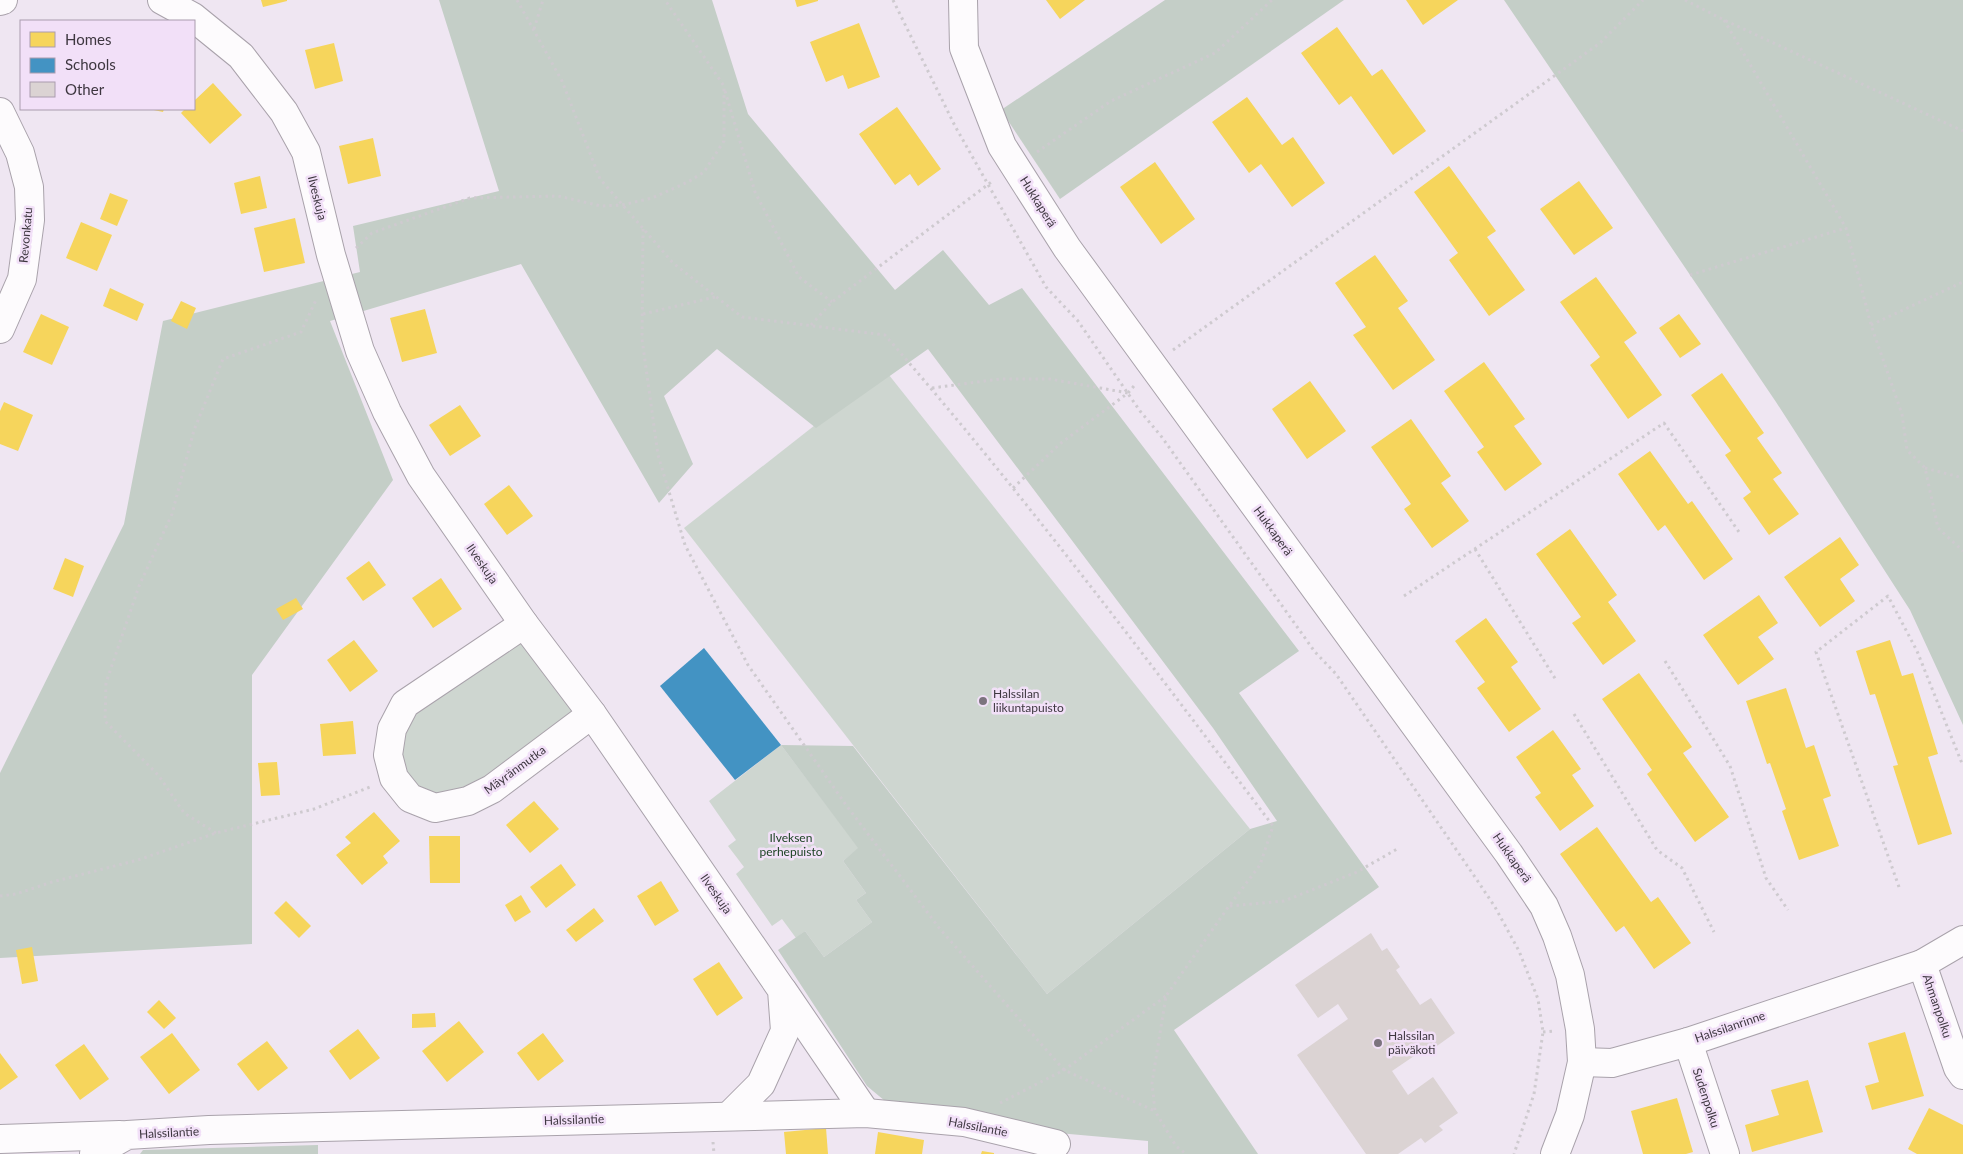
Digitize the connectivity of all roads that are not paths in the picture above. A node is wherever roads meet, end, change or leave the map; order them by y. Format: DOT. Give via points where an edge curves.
graph roads {
  1 [pos="162,0"];
  2 [pos="964,0"];
  3 [pos="0,112"];
  4 [pos="0,329"];
  5 [pos="524,624"];
  6 [pos="592,714"];
  7 [pos="1963,940"];
  8 [pos="1922,964"];
  9 [pos="782,990"];
  10 [pos="1688,1042"];
  11 [pos="1582,1062"];
  12 [pos="1963,1075"];
  13 [pos="866,1112"];
  14 [pos="729,1116"];
  15 [pos="127,1135"];
  16 [pos="0,1138"];
  17 [pos="1056,1144"];
  18 [pos="94,1154"];
  19 [pos="1555,1154"];
  20 [pos="1725,1154"];
  1 -- 5 [label="street, Ilveskuja" via="192,17 240,56 284,112 306,152 334,268 360,351 387,412 421,476"];
  2 -- 11 [label="street, Hukkaperä" via="964,48 1002,146 1067,248 1544,906 1570,975 1580,1029"];
  3 -- 4 [label="street, Revonkatu" via="20,153 29,188 30,220 22,279"];
  5 -- 6 [label="street, Ilveskuja"];
  5 -- 6 [label="street, Mäyränmutka" via="405,704 392,729 388,755 394,778 410,798 436,808 468,801 492,789"];
  6 -- 9 [label="street, Ilveskuja"];
  7 -- 8 [label="street, Halssilanrinne"];
  8 -- 10 [label="street, Halssilanrinne"];
  8 -- 12 [label="street, Ahmanpolku"];
  9 -- 13 [label="street, Ilveskuja"];
  9 -- 14 [label="street" via="785,1031 761,1084"];
  10 -- 11 [label="street, Halssilanrinne" via="1612,1063"];
  10 -- 20 [label="street, Sudenpolku"];
  11 -- 19 [label="street" via="1570,1116"];
  13 -- 14 [label="street, Halssilantie"];
  13 -- 17 [label="street, Halssilantie" via="964,1122"];
  14 -- 15 [label="street, Halssilantie"];
  15 -- 16 [label="street"];
  15 -- 18 [label="street, Halssilantie"];
}
